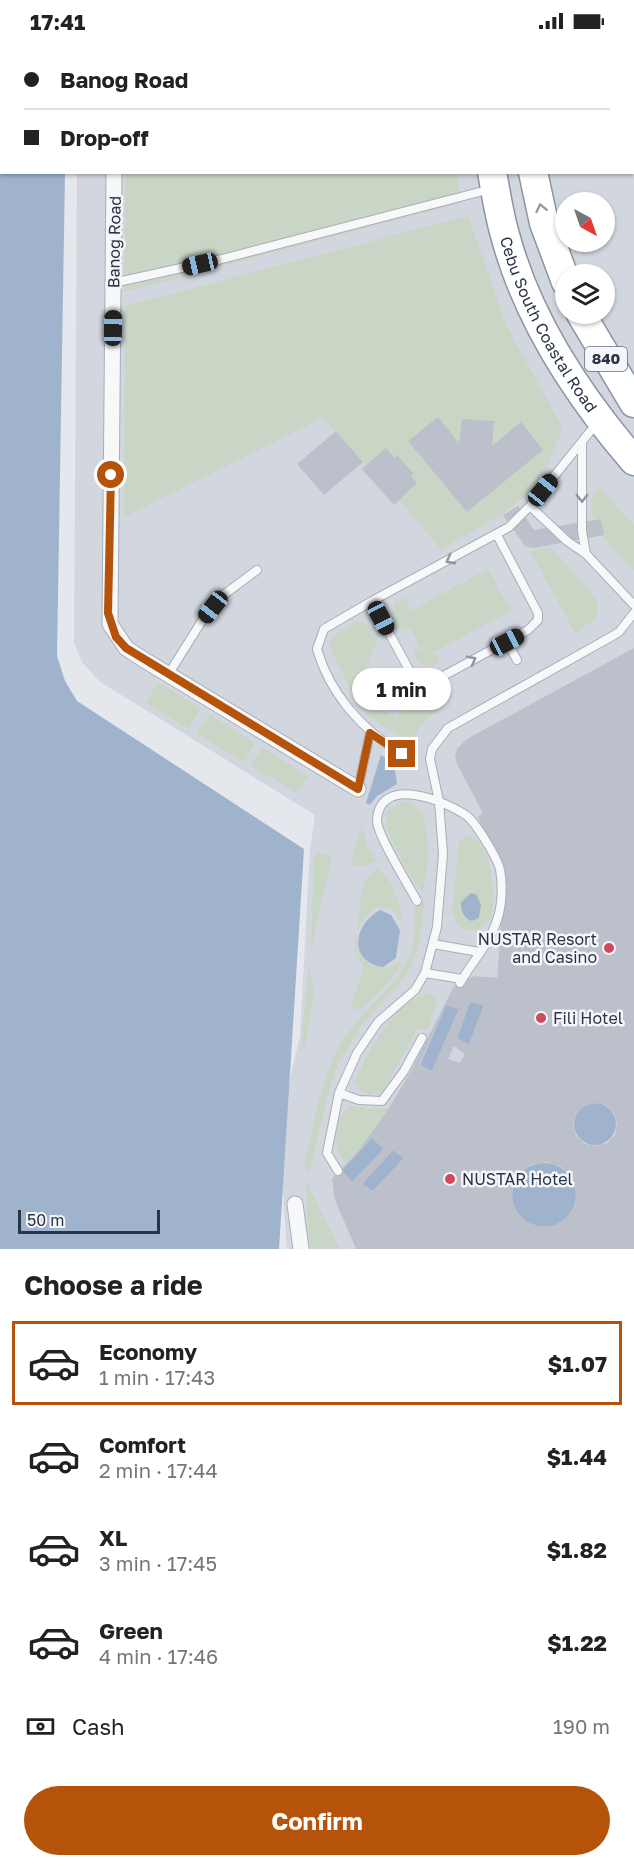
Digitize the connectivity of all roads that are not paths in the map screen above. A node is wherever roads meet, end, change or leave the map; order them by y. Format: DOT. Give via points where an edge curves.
graph roads {
  1 [pos="114,174"];
  2 [pos="533,174"];
  3 [pos="493,180"];
  4 [pos="559,264"];
  5 [pos="113,283"];
  6 [pos="587,324"];
  7 [pos="634,403"];
  8 [pos="590,431"];
  9 [pos="634,461"];
  10 [pos="530,506"];
  11 [pos="497,535"];
  12 [pos="586,554"];
  13 [pos="257,570"];
  14 [pos="372,601"];
  15 [pos="634,605"];
  16 [pos="634,613"];
  17 [pos="507,642"];
  18 [pos="517,660"];
  19 [pos="168,675"];
  20 [pos="370,733"];
  21 [pos="402,754"];
  22 [pos="358,789"];
  23 [pos="440,801"];
  24 [pos="417,901"];
  25 [pos="433,944"];
  26 [pos="479,952"];
  27 [pos="425,973"];
  28 [pos="422,1038"];
  29 [pos="339,1093"];
  30 [pos="338,1171"];
  31 [pos="295,1204"];
  32 [pos="301,1249"];
  1 -- 5 [label="street, Banog Road"];
  4 -- 2 [label="highway, Cebu South Coastal Road, one-way" via="544,223"];
  3 -- 5 [label="lane" via="222,259"];
  3 -- 8 [label="highway, Cebu South Coastal Road / 840" via="505,237 524,288"];
  5 -- 19 [label="street, Banog Road" via="108,613 113,631 126,648"];
  6 -- 7 [label="highway, Cebu South Coastal Road / 840"];
  8 -- 9 [label="highway, Cebu South Coastal Road / 840"];
  8 -- 10 [label="lane"];
  8 -- 12 [label="lane, one-way" via="582,531"];
  10 -- 11 [label="lane"];
  10 -- 12 [label="lane"];
  11 -- 14 [label="lane, one-way"];
  11 -- 17 [label="lane" via="538,613 534,626"];
  12 -- 15 [label="lane"];
  13 -- 19 [label="lane" via="222,596"];
  14 -- 17 [label="lane, one-way" via="419,681 434,681"];
  14 -- 20 [label="lane" via="324,629 317,649 338,694"];
  16 -- 23 [label="lane" via="619,632 448,728 432,749 430,759"];
  17 -- 18 [label="lane"];
  19 -- 22 [label="street, Banog Road"];
  20 -- 21 [label="lane"];
  20 -- 22 [label="lane"];
  23 -- 24 [label="lane" via="414,793 400,794 380,807 377,818 377,826"];
  23 -- 25 [label="lane" via="443,854"];
  23 -- 26 [label="lane" via="472,822 501,872 498,919"];
  25 -- 26 [label="lane"];
  25 -- 27 [label="lane"];
  26 -- 27 [label="lane" via="461,981"];
  27 -- 29 [label="lane" via="415,990 378,1022 357,1053"];
  28 -- 29 [label="lane" via="382,1101 359,1100"];
  29 -- 30 [label="lane" via="327,1153"];
  31 -- 32 [label="street"];
}
